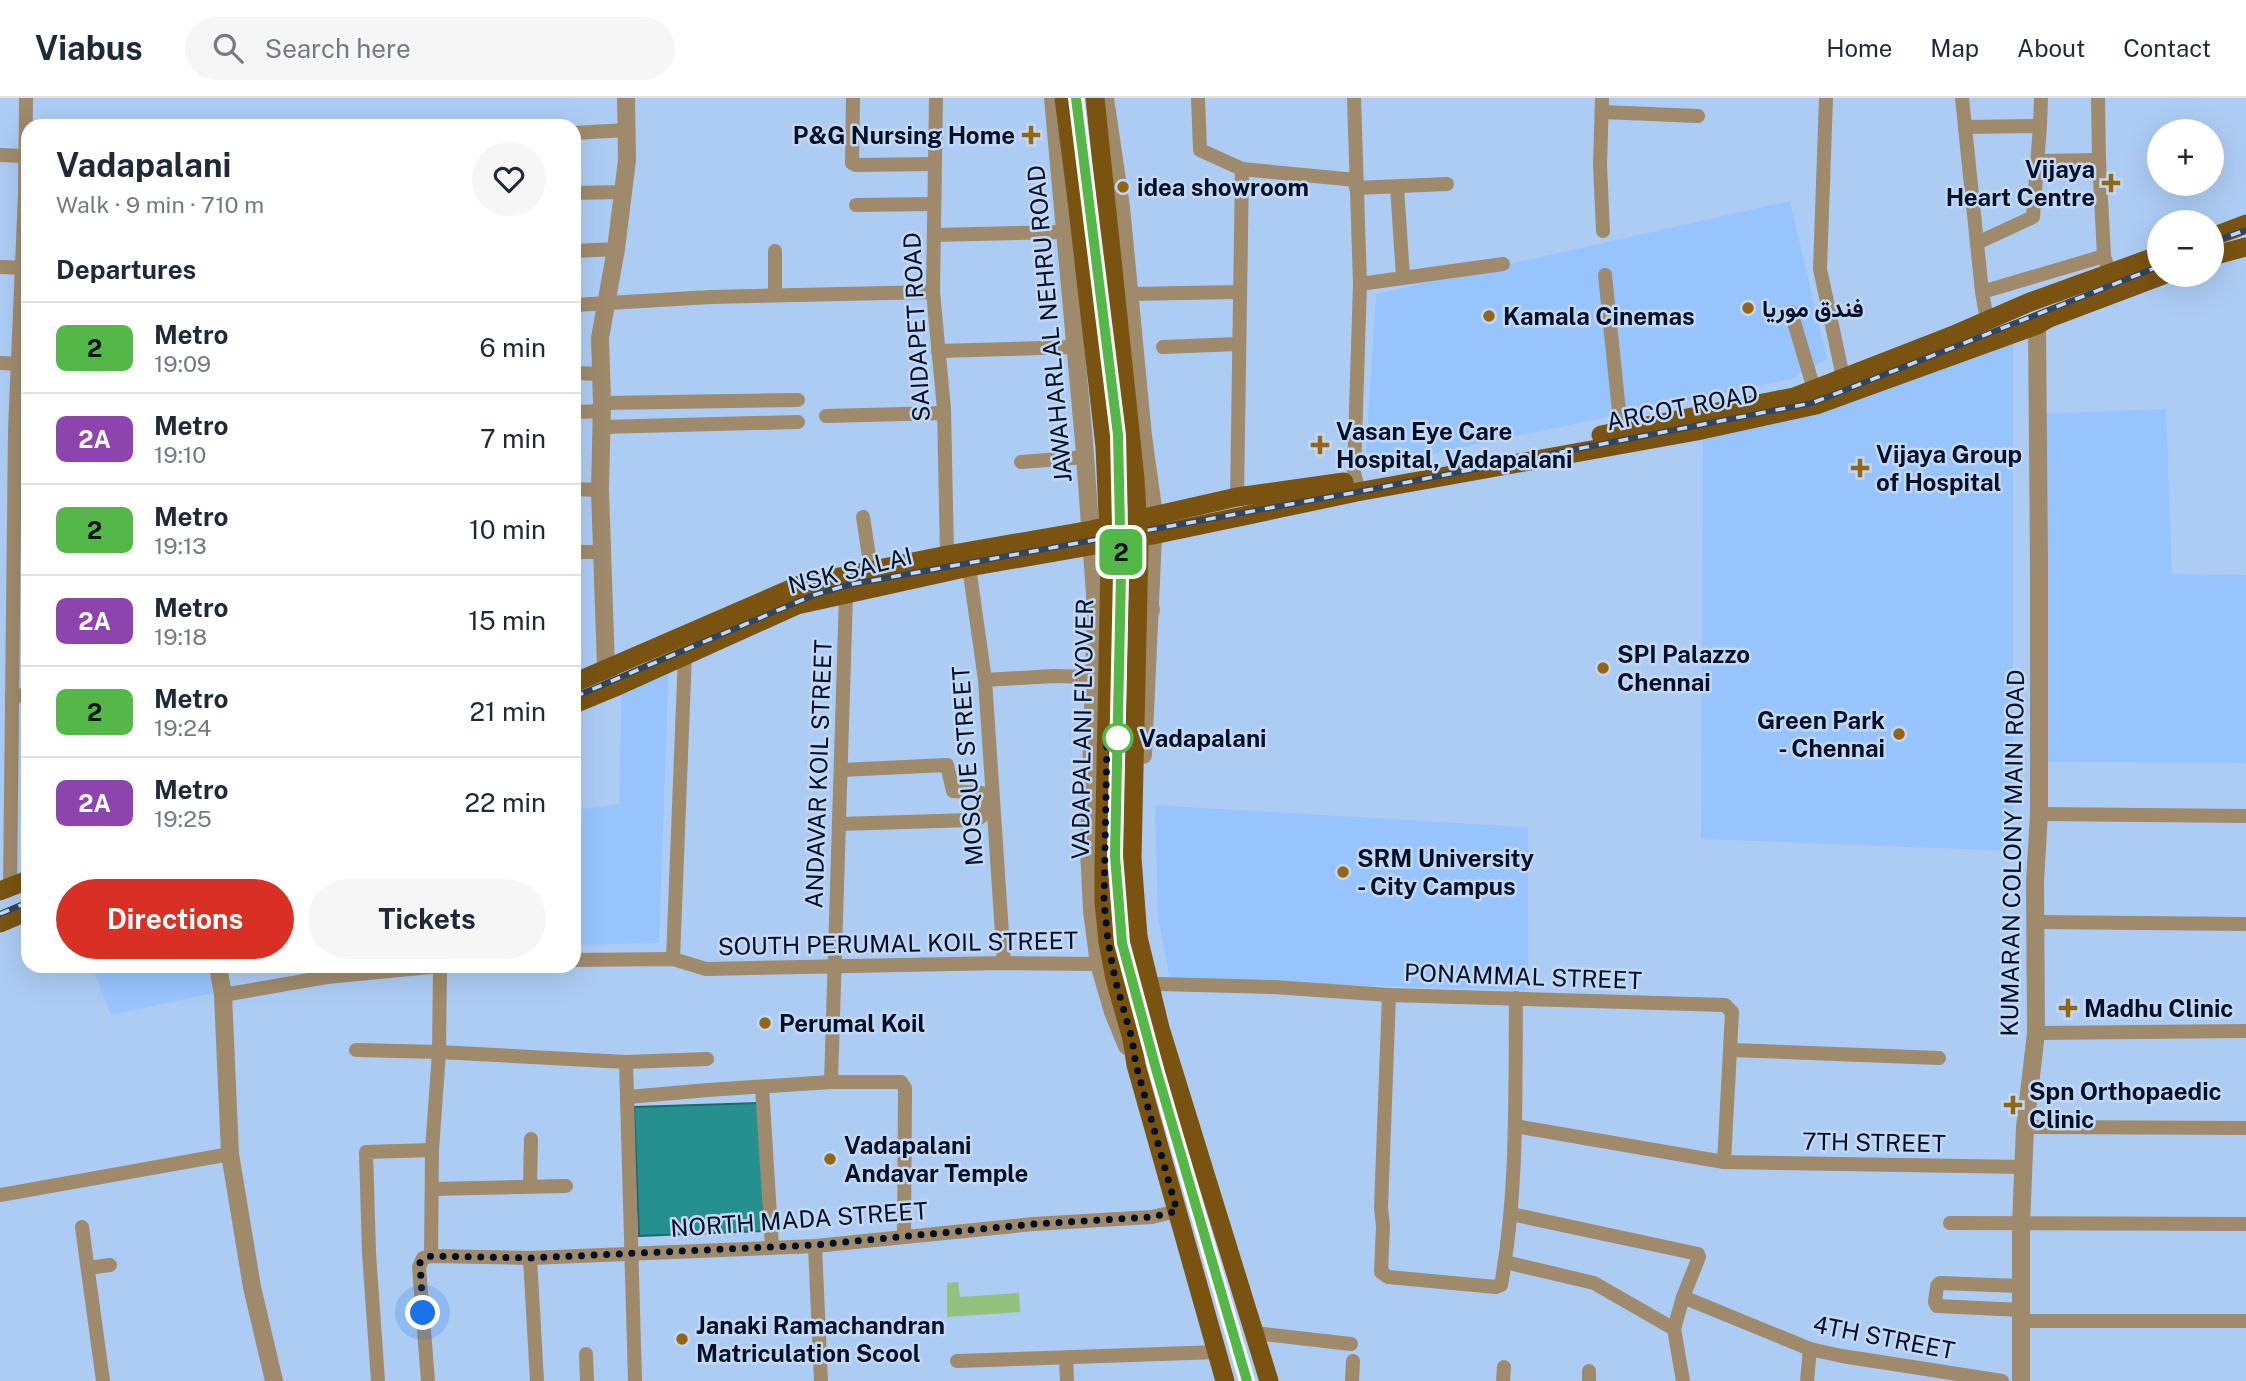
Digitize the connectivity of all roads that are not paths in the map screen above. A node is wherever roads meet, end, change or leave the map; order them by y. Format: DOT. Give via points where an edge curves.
graph roads {
  1 [pos="26,98"];
  2 [pos="626,98"];
  3 [pos="853,98"];
  4 [pos="936,98"];
  5 [pos="1053,98"];
  6 [pos="1064,98"];
  7 [pos="1095,98"];
  8 [pos="1105,98"];
  9 [pos="1198,98"];
  10 [pos="1354,98"];
  11 [pos="1826,98"];
  12 [pos="1962,98"];
  13 [pos="2041,98"];
  14 [pos="2098,98"];
  15 [pos="1602,105"];
  16 [pos="1698,116"];
  17 [pos="25,119"];
  18 [pos="626,122"];
  19 [pos="2040,126"];
  20 [pos="1965,127"];
  21 [pos="581,133"];
  22 [pos="0,156"];
  23 [pos="21,156"];
  24 [pos="2099,160"];
  25 [pos="2038,161"];
  26 [pos="935,163"];
  27 [pos="1241,169"];
  28 [pos="1356,184"];
  29 [pos="1447,184"];
  30 [pos="1397,187"];
  31 [pos="622,191"];
  32 [pos="581,193"];
  33 [pos="934,204"];
  34 [pos="856,205"];
  35 [pos="2246,224"];
  36 [pos="1603,231"];
  37 [pos="1065,232"];
  38 [pos="2224,232"];
  39 [pos="934,235"];
  40 [pos="1977,243"];
  41 [pos="2246,247"];
  42 [pos="616,248"];
  43 [pos="581,250"];
  44 [pos="775,251"];
  45 [pos="2224,253"];
  46 [pos="2147,257"];
  47 [pos="1503,264"];
  48 [pos="2107,265"];
  49 [pos="0,267"];
  50 [pos="21,268"];
  51 [pos="1605,275"];
  52 [pos="1403,277"];
  53 [pos="2147,281"];
  54 [pos="1360,284"];
  55 [pos="933,292"];
  56 [pos="1238,292"];
  57 [pos="1982,292"];
  58 [pos="1129,294"];
  59 [pos="775,295"];
  60 [pos="605,304"];
  61 [pos="581,306"];
  62 [pos="1791,312"];
  63 [pos="1987,320"];
  64 [pos="2038,325"];
  65 [pos="1237,344"];
  66 [pos="1075,347"];
  67 [pos="1163,348"];
  68 [pos="21,350"];
  69 [pos="938,351"];
  70 [pos="0,363"];
  71 [pos="18,364"];
  72 [pos="1136,368"];
  73 [pos="581,373"];
  74 [pos="1078,373"];
  75 [pos="602,374"];
  76 [pos="1843,377"];
  77 [pos="1814,389"];
  78 [pos="798,400"];
  79 [pos="581,412"];
  80 [pos="944,412"];
  81 [pos="21,414"];
  82 [pos="602,414"];
  83 [pos="826,416"];
  84 [pos="798,422"];
  85 [pos="1621,431"];
  86 [pos="1539,454"];
  87 [pos="1086,457"];
  88 [pos="1021,462"];
  89 [pos="1411,476"];
  90 [pos="1356,481"];
  91 [pos="581,489"];
  92 [pos="600,490"];
  93 [pos="1237,497"];
  94 [pos="1154,515"];
  95 [pos="863,517"];
  96 [pos="1153,535"];
  97 [pos="1091,538"];
  98 [pos="581,551"];
  99 [pos="602,552"];
  100 [pos="947,555"];
  101 [pos="969,567"];
  102 [pos="871,570"];
  103 [pos="21,594"];
  104 [pos="846,594"];
  105 [pos="1096,608"];
  106 [pos="1151,610"];
  107 [pos="685,654"];
  108 [pos="606,668"];
  109 [pos="1093,677"];
  110 [pos="581,680"];
  111 [pos="985,680"];
  112 [pos="613,688"];
  113 [pos="21,695"];
  114 [pos="12,696"];
  115 [pos="581,701"];
  116 [pos="6,750"];
  117 [pos="841,770"];
  118 [pos="2039,814"];
  119 [pos="2246,816"];
  120 [pos="839,824"];
  121 [pos="13,886"];
  122 [pos="21,914"];
  123 [pos="2035,922"];
  124 [pos="0,923"];
  125 [pos="2246,924"];
  126 [pos="673,959"];
  127 [pos="581,960"];
  128 [pos="1004,963"];
  129 [pos="1099,964"];
  130 [pos="834,967"];
  131 [pos="219,973"];
  132 [pos="368,973"];
  133 [pos="440,973"];
  134 [pos="1159,984"];
  135 [pos="223,995"];
  136 [pos="1389,995"];
  137 [pos="1517,998"];
  138 [pos="2246,1031"];
  139 [pos="2036,1033"];
  140 [pos="356,1050"];
  141 [pos="1732,1050"];
  142 [pos="439,1052"];
  143 [pos="1171,1056"];
  144 [pos="1939,1058"];
  145 [pos="706,1059"];
  146 [pos="626,1062"];
  147 [pos="1136,1065"];
  148 [pos="831,1082"];
  149 [pos="762,1087"];
  150 [pos="628,1097"];
  151 [pos="1515,1126"];
  152 [pos="2025,1126"];
  153 [pos="2246,1128"];
  154 [pos="531,1139"];
  155 [pos="432,1150"];
  156 [pos="230,1154"];
  157 [pos="1724,1162"];
  158 [pos="2024,1167"];
  159 [pos="530,1186"];
  160 [pos="566,1186"];
  161 [pos="433,1189"];
  162 [pos="0,1195"];
  163 [pos="1177,1211"];
  164 [pos="1511,1214"];
  165 [pos="1950,1223"];
  166 [pos="2021,1224"];
  167 [pos="2246,1224"];
  168 [pos="82,1227"];
  169 [pos="904,1236"];
  170 [pos="815,1245"];
  171 [pos="772,1247"];
  172 [pos="631,1252"];
  173 [pos="427,1257"];
  174 [pos="530,1258"];
  175 [pos="1505,1262"];
  176 [pos="110,1265"];
  177 [pos="88,1268"];
  178 [pos="2020,1286"];
  179 [pos="1683,1297"];
  180 [pos="2021,1316"];
  181 [pos="2246,1321"];
  182 [pos="1674,1329"];
  183 [pos="1255,1333"];
  184 [pos="1351,1344"];
  185 [pos="1810,1349"];
  186 [pos="1218,1352"];
  187 [pos="586,1354"];
  188 [pos="1066,1358"];
  189 [pos="957,1361"];
  190 [pos="1353,1361"];
  191 [pos="103,1381"];
  192 [pos="274,1381"];
  193 [pos="378,1381"];
  194 [pos="428,1381"];
  195 [pos="537,1381"];
  196 [pos="587,1381"];
  197 [pos="635,1381"];
  198 [pos="821,1381"];
  199 [pos="1067,1381"];
  200 [pos="1226,1381"];
  201 [pos="1269,1381"];
  202 [pos="1352,1381"];
  203 [pos="1682,1381"];
  204 [pos="1807,1381"];
  205 [pos="2002,1381"];
  206 [pos="2021,1381"];
  1 -- 17 [label="street"];
  2 -- 18 [label="street"];
  3 -- 26 [label="street" via="852,163"];
  4 -- 26 [label="street, SAIDAPET ROAD"];
  5 -- 37 [label="street, JAWAHARLAL NEHRU ROAD"];
  6 -- 147 [label="main road, VADAPALANI FLYOVER, bridge" via="1105,447 1110,560 1104,902 1115,979"];
  7 -- 143 [label="main road, bridge" via="1139,547 1133,871 1138,936"];
  8 -- 58 [label="street"];
  9 -- 27 [label="street" via="1200,150"];
  10 -- 28 [label="street"];
  11 -- 76 [label="street" via="1820,269"];
  12 -- 20 [label="street"];
  13 -- 19 [label="street"];
  14 -- 24 [label="street"];
  15 -- 16 [label="street"];
  15 -- 36 [label="street"];
  18 -- 21 [label="street" via="626,130"];
  18 -- 31 [label="street"];
  19 -- 20 [label="street"];
  19 -- 25 [label="street"];
  20 -- 40 [label="street"];
  22 -- 23 [label="street"];
  24 -- 25 [label="street"];
  24 -- 48 [label="street"];
  25 -- 40 [label="street" via="2032,217"];
  26 -- 33 [label="street, SAIDAPET ROAD"];
  27 -- 28 [label="street"];
  27 -- 56 [label="street"];
  28 -- 30 [label="street"];
  28 -- 54 [label="street"];
  29 -- 30 [label="street"];
  30 -- 52 [label="street"];
  31 -- 32 [label="street"];
  31 -- 42 [label="street"];
  33 -- 34 [label="street"];
  33 -- 39 [label="street, SAIDAPET ROAD"];
  35 -- 38 [label="main road"];
  37 -- 39 [label="street"];
  37 -- 66 [label="street, JAWAHARLAL NEHRU ROAD"];
  39 -- 55 [label="street, SAIDAPET ROAD"];
  40 -- 57 [label="street"];
  41 -- 45 [label="main road"];
  42 -- 43 [label="street"];
  42 -- 60 [label="street"];
  44 -- 59 [label="street"];
  46 -- 48 [label="main road, ARCOT ROAD"];
  47 -- 52 [label="street"];
  48 -- 57 [label="street"];
  48 -- 63 [label="main road, ARCOT ROAD"];
  49 -- 50 [label="street"];
  51 -- 85 [label="street"];
  52 -- 54 [label="street"];
  53 -- 64 [label="main road, ARCOT ROAD"];
  54 -- 90 [label="street"];
  55 -- 59 [label="street"];
  55 -- 69 [label="street, SAIDAPET ROAD"];
  56 -- 58 [label="street"];
  56 -- 65 [label="street"];
  57 -- 63 [label="street"];
  58 -- 72 [label="street"];
  59 -- 60 [label="street"];
  60 -- 61 [label="street"];
  60 -- 75 [label="street" via="600,338"];
  62 -- 77 [label="street"];
  63 -- 76 [label="main road, ARCOT ROAD"];
  64 -- 86 [label="main road, ARCOT ROAD" via="1816,405 1697,431"];
  64 -- 118 [label="street, KUMARAN COLONY MAIN ROAD"];
  65 -- 67 [label="street"];
  65 -- 93 [label="street"];
  66 -- 69 [label="street"];
  66 -- 74 [label="street, JAWAHARLAL NEHRU ROAD"];
  68 -- 71 [label="street"];
  69 -- 80 [label="street, SAIDAPET ROAD"];
  70 -- 71 [label="street"];
  71 -- 81 [label="street"];
  72 -- 74 [label="street"];
  72 -- 94 [label="street"];
  73 -- 75 [label="street"];
  74 -- 87 [label="street, JAWAHARLAL NEHRU ROAD"];
  75 -- 82 [label="street"];
  76 -- 77 [label="main road, ARCOT ROAD"];
  77 -- 85 [label="main road, ARCOT ROAD"];
  78 -- 82 [label="street"];
  79 -- 82 [label="street"];
  80 -- 83 [label="street"];
  80 -- 100 [label="street, SAIDAPET ROAD"];
  82 -- 84 [label="street"];
  82 -- 92 [label="street"];
  85 -- 86 [label="main road, ARCOT ROAD"];
  86 -- 89 [label="main road, ARCOT ROAD"];
  87 -- 88 [label="street"];
  87 -- 97 [label="street, JAWAHARLAL NEHRU ROAD"];
  89 -- 90 [label="main road, ARCOT ROAD"];
  89 -- 96 [label="main road, ARCOT ROAD"];
  90 -- 93 [label="main road, ARCOT ROAD"];
  91 -- 92 [label="street"];
  92 -- 99 [label="street"];
  93 -- 94 [label="main road, ARCOT ROAD"];
  94 -- 96 [label="street"];
  94 -- 97 [label="main road, ARCOT ROAD"];
  95 -- 102 [label="street"];
  96 -- 97 [label="main road, NSK SALAI"];
  96 -- 106 [label="street"];
  97 -- 100 [label="main road"];
  97 -- 101 [label="main road, NSK SALAI"];
  97 -- 105 [label="street, JAWAHARLAL NEHRU ROAD"];
  98 -- 99 [label="street"];
  99 -- 108 [label="street"];
  100 -- 102 [label="main road"];
  101 -- 104 [label="main road, NSK SALAI"];
  101 -- 111 [label="street, MOSQUE STREET"];
  102 -- 108 [label="main road" via="800,585"];
  103 -- 114 [label="street"];
  104 -- 107 [label="main road, NSK SALAI" via="797,605"];
  104 -- 117 [label="street, ANDAVAR KOIL STREET"];
  105 -- 106 [label="street"];
  105 -- 109 [label="street, JAWAHARLAL NEHRU ROAD"];
  106 -- 134 [label="street" via="1140,837 1145,936"];
  107 -- 112 [label="main road, NSK SALAI"];
  107 -- 126 [label="street"];
  108 -- 110 [label="main road"];
  108 -- 112 [label="street"];
  109 -- 111 [label="street"];
  109 -- 129 [label="street, JAWAHARLAL NEHRU ROAD" via="1089,849"];
  111 -- 128 [label="street, MOSQUE STREET"];
  112 -- 115 [label="main road, NSK SALAI"];
  113 -- 114 [label="street"];
  114 -- 116 [label="street"];
  116 -- 121 [label="street"];
  117 -- 120 [label="street, ANDAVAR KOIL STREET"];
  117 -- 120 [label="street" via="947,765 953,790 981,793 982,815 972,820"];
  118 -- 119 [label="street"];
  118 -- 123 [label="street, KUMARAN COLONY MAIN ROAD"];
  120 -- 130 [label="street, ANDAVAR KOIL STREET"];
  122 -- 124 [label="main road"];
  123 -- 125 [label="street"];
  123 -- 139 [label="street, KUMARAN COLONY MAIN ROAD"];
  126 -- 127 [label="street, SOUTH PERUMAL KOIL STREET"];
  126 -- 130 [label="street, SOUTH PERUMAL KOIL STREET" via="706,969"];
  128 -- 129 [label="street, SOUTH PERUMAL KOIL STREET"];
  128 -- 130 [label="street, SOUTH PERUMAL KOIL STREET"];
  129 -- 147 [label="street, JAWAHARLAL NEHRU ROAD" via="1112,1013"];
  130 -- 148 [label="street, ANDAVAR KOIL STREET"];
  131 -- 135 [label="street"];
  132 -- 135 [label="street"];
  133 -- 142 [label="street"];
  134 -- 136 [label="street, PONAMMAL STREET"];
  134 -- 143 [label="street"];
  135 -- 156 [label="street"];
  136 -- 137 [label="street, PONAMMAL STREET"];
  136 -- 175 [label="street" via="1381,1272 1388,1277 1496,1287 1501,1285"];
  137 -- 141 [label="street, PONAMMAL STREET" via="1725,1005 1732,1012"];
  137 -- 151 [label="street"];
  138 -- 139 [label="street"];
  139 -- 152 [label="street, KUMARAN COLONY MAIN ROAD"];
  140 -- 142 [label="street"];
  141 -- 144 [label="street"];
  141 -- 157 [label="street, PONAMMAL STREET"];
  142 -- 146 [label="street"];
  142 -- 155 [label="street"];
  143 -- 183 [label="main road"];
  145 -- 146 [label="street"];
  146 -- 150 [label="street"];
  147 -- 163 [label="main road, VADAPALANI FLYOVER"];
  148 -- 149 [label="street"];
  148 -- 169 [label="street" via="901,1082 905,1088"];
  149 -- 150 [label="street"];
  149 -- 171 [label="street"];
  150 -- 172 [label="street"];
  151 -- 157 [label="street, 7TH STREET"];
  151 -- 164 [label="street"];
  152 -- 153 [label="street"];
  152 -- 158 [label="street, KUMARAN COLONY MAIN ROAD"];
  154 -- 159 [label="street"];
  155 -- 161 [label="street"];
  155 -- 193 [label="street" via="366,1152"];
  156 -- 162 [label="street"];
  156 -- 192 [label="street" via="252,1287"];
  157 -- 158 [label="street, 7TH STREET"];
  158 -- 166 [label="street, KUMARAN COLONY MAIN ROAD"];
  159 -- 160 [label="street"];
  159 -- 161 [label="street"];
  161 -- 173 [label="street"];
  163 -- 169 [label="street, NORTH MADA STREET" via="1152,1217"];
  163 -- 186 [label="main road, VADAPALANI FLYOVER"];
  164 -- 175 [label="street"];
  164 -- 179 [label="street" via="1698,1254"];
  165 -- 166 [label="street"];
  166 -- 167 [label="street"];
  166 -- 178 [label="street, KUMARAN COLONY MAIN ROAD"];
  168 -- 177 [label="street"];
  169 -- 170 [label="street, NORTH MADA STREET"];
  170 -- 171 [label="street, NORTH MADA STREET"];
  170 -- 198 [label="street"];
  171 -- 172 [label="street, NORTH MADA STREET"];
  172 -- 174 [label="street, NORTH MADA STREET"];
  172 -- 197 [label="street"];
  173 -- 174 [label="street, NORTH MADA STREET"];
  173 -- 194 [label="street" via="419,1267"];
  174 -- 195 [label="street"];
  175 -- 182 [label="street" via="1594,1283"];
  176 -- 177 [label="street"];
  177 -- 191 [label="street"];
  178 -- 180 [label="street, KUMARAN COLONY MAIN ROAD"];
  178 -- 180 [label="street" via="1940,1283 1935,1302 1937,1306"];
  179 -- 182 [label="street"];
  179 -- 185 [label="street, 4TH STREET"];
  180 -- 181 [label="street"];
  180 -- 206 [label="street, KUMARAN COLONY MAIN ROAD"];
  182 -- 203 [label="street"];
  183 -- 184 [label="street"];
  183 -- 201 [label="main road"];
  185 -- 204 [label="street"];
  185 -- 205 [label="street, 4TH STREET"];
  186 -- 188 [label="street"];
  186 -- 200 [label="main road, VADAPALANI FLYOVER"];
  187 -- 196 [label="street"];
  188 -- 189 [label="street"];
  188 -- 199 [label="street"];
  190 -- 202 [label="street"];
}
